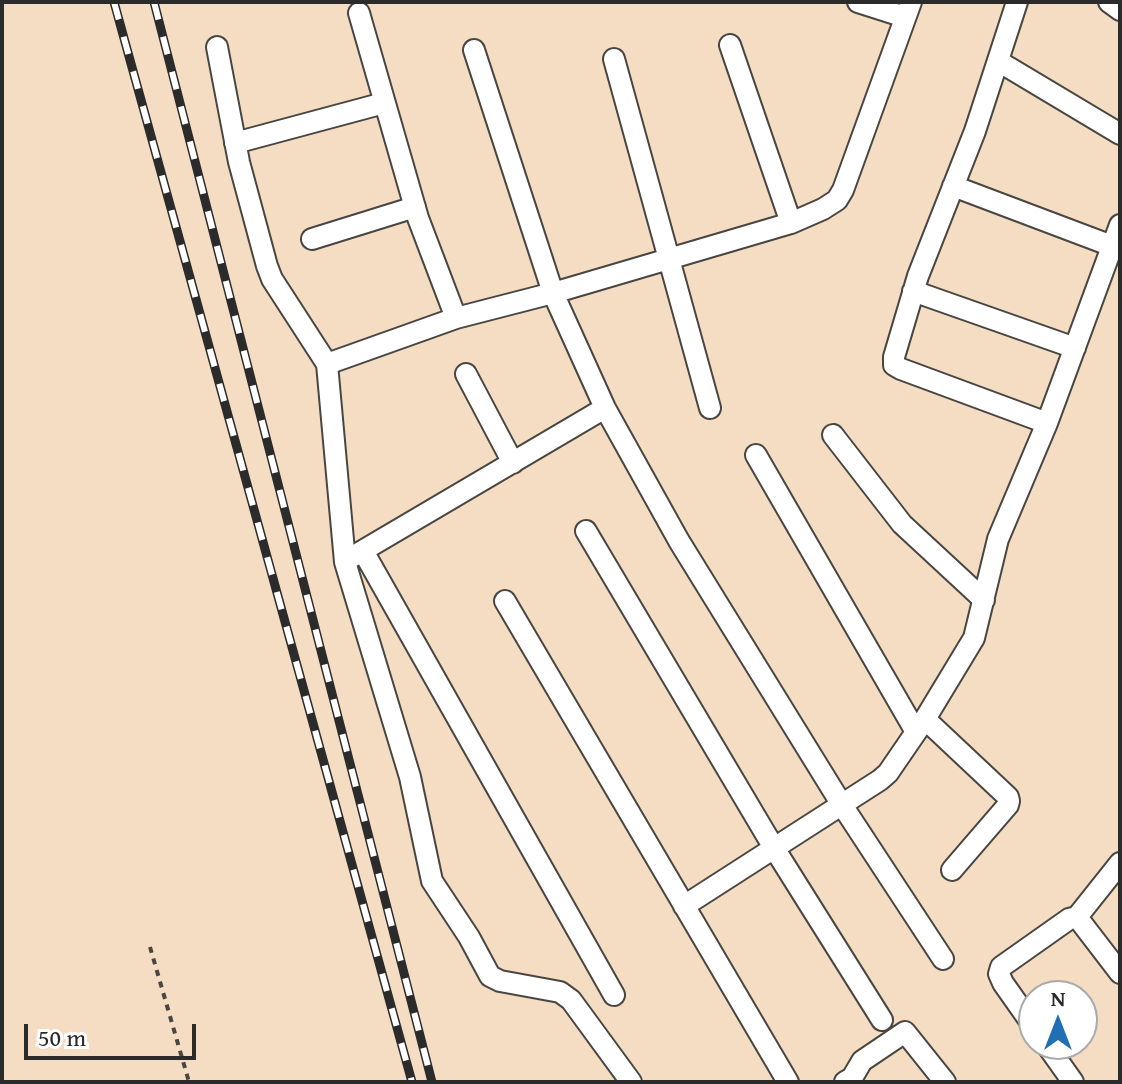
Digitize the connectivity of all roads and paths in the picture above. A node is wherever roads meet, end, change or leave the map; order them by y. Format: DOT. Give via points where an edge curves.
graph roads {
  1 [pos="858,2"];
  2 [pos="1017,2"];
  3 [pos="1109,2"];
  4 [pos="908,10"];
  5 [pos="1120,10"];
  6 [pos="359,13"];
  7 [pos="730,45"];
  8 [pos="217,47"];
  9 [pos="474,50"];
  10 [pos="614,59"];
  11 [pos="998,61"];
  12 [pos="384,103"];
  13 [pos="1120,134"];
  14 [pos="235,143"];
  15 [pos="953,186"];
  16 [pos="415,207"];
  17 [pos="791,223"];
  18 [pos="1120,225"];
  19 [pos="312,239"];
  20 [pos="1112,246"];
  21 [pos="667,259"];
  22 [pos="913,291"];
  23 [pos="553,293"];
  24 [pos="456,318"];
  25 [pos="1075,348"];
  26 [pos="327,364"];
  27 [pos="466,374"];
  28 [pos="605,408"];
  29 [pos="710,408"];
  30 [pos="1047,423"];
  31 [pos="833,435"];
  32 [pos="756,455"];
  33 [pos="513,463"];
  34 [pos="586,531"];
  35 [pos="354,556"];
  36 [pos="984,600"];
  37 [pos="505,601"];
  38 [pos="921,726"];
  39 [pos="842,805"];
  40 [pos="774,848"];
  41 [pos="1120,863"];
  42 [pos="952,870"];
  43 [pos="684,906"];
  44 [pos="1077,917"];
  45 [pos="150,947"];
  46 [pos="943,959"];
  47 [pos="1120,973"];
  48 [pos="614,995"];
  49 [pos="1018,1004"];
  50 [pos="882,1020"];
  51 [pos="1057,1060"];
  52 [pos="189,1082"];
  53 [pos="631,1082"];
  54 [pos="788,1082"];
  55 [pos="845,1082"];
  56 [pos="945,1082"];
  57 [pos="1073,1082"];
  1 -- 4 [label="street"];
  2 -- 11 [label="street"];
  3 -- 5 [label="street"];
  4 -- 17 [label="street" via="843,190 823,209"];
  6 -- 12 [label="street"];
  7 -- 17 [label="street"];
  8 -- 14 [label="street"];
  9 -- 23 [label="street"];
  10 -- 21 [label="street"];
  11 -- 13 [label="street"];
  11 -- 15 [label="street"];
  12 -- 14 [label="street"];
  12 -- 16 [label="street"];
  14 -- 26 [label="street" via="272,279"];
  15 -- 20 [label="street"];
  15 -- 22 [label="street"];
  16 -- 19 [label="street"];
  16 -- 24 [label="street"];
  17 -- 21 [label="street"];
  18 -- 20 [label="street"];
  20 -- 25 [label="street"];
  21 -- 23 [label="street"];
  21 -- 29 [label="street"];
  22 -- 25 [label="street"];
  22 -- 30 [label="street" via="894,365"];
  23 -- 24 [label="street"];
  23 -- 28 [label="street"];
  24 -- 26 [label="street"];
  25 -- 30 [label="street"];
  26 -- 35 [label="street"];
  27 -- 33 [label="street"];
  28 -- 33 [label="street"];
  28 -- 39 [label="street" via="679,541"];
  30 -- 36 [label="street" via="998,539"];
  31 -- 36 [label="street" via="902,524"];
  32 -- 38 [label="street"];
  33 -- 35 [label="street"];
  34 -- 40 [label="street"];
  35 -- 48 [label="street"];
  35 -- 53 [label="street" via="432,881 490,976 560,992 571,1000"];
  36 -- 38 [label="street" via="974,638"];
  37 -- 43 [label="street"];
  38 -- 39 [label="street" via="888,773"];
  38 -- 42 [label="street" via="1009,801"];
  39 -- 40 [label="street"];
  39 -- 46 [label="street"];
  40 -- 43 [label="street"];
  40 -- 50 [label="street"];
  41 -- 44 [label="street"];
  43 -- 54 [label="street"];
  44 -- 47 [label="street"];
  44 -- 49 [label="street" via="1001,967 1003,983"];
  45 -- 52 [label="path"];
  51 -- 57 [label="street"];
  55 -- 56 [label="street" via="862,1061 905,1032"];
}
